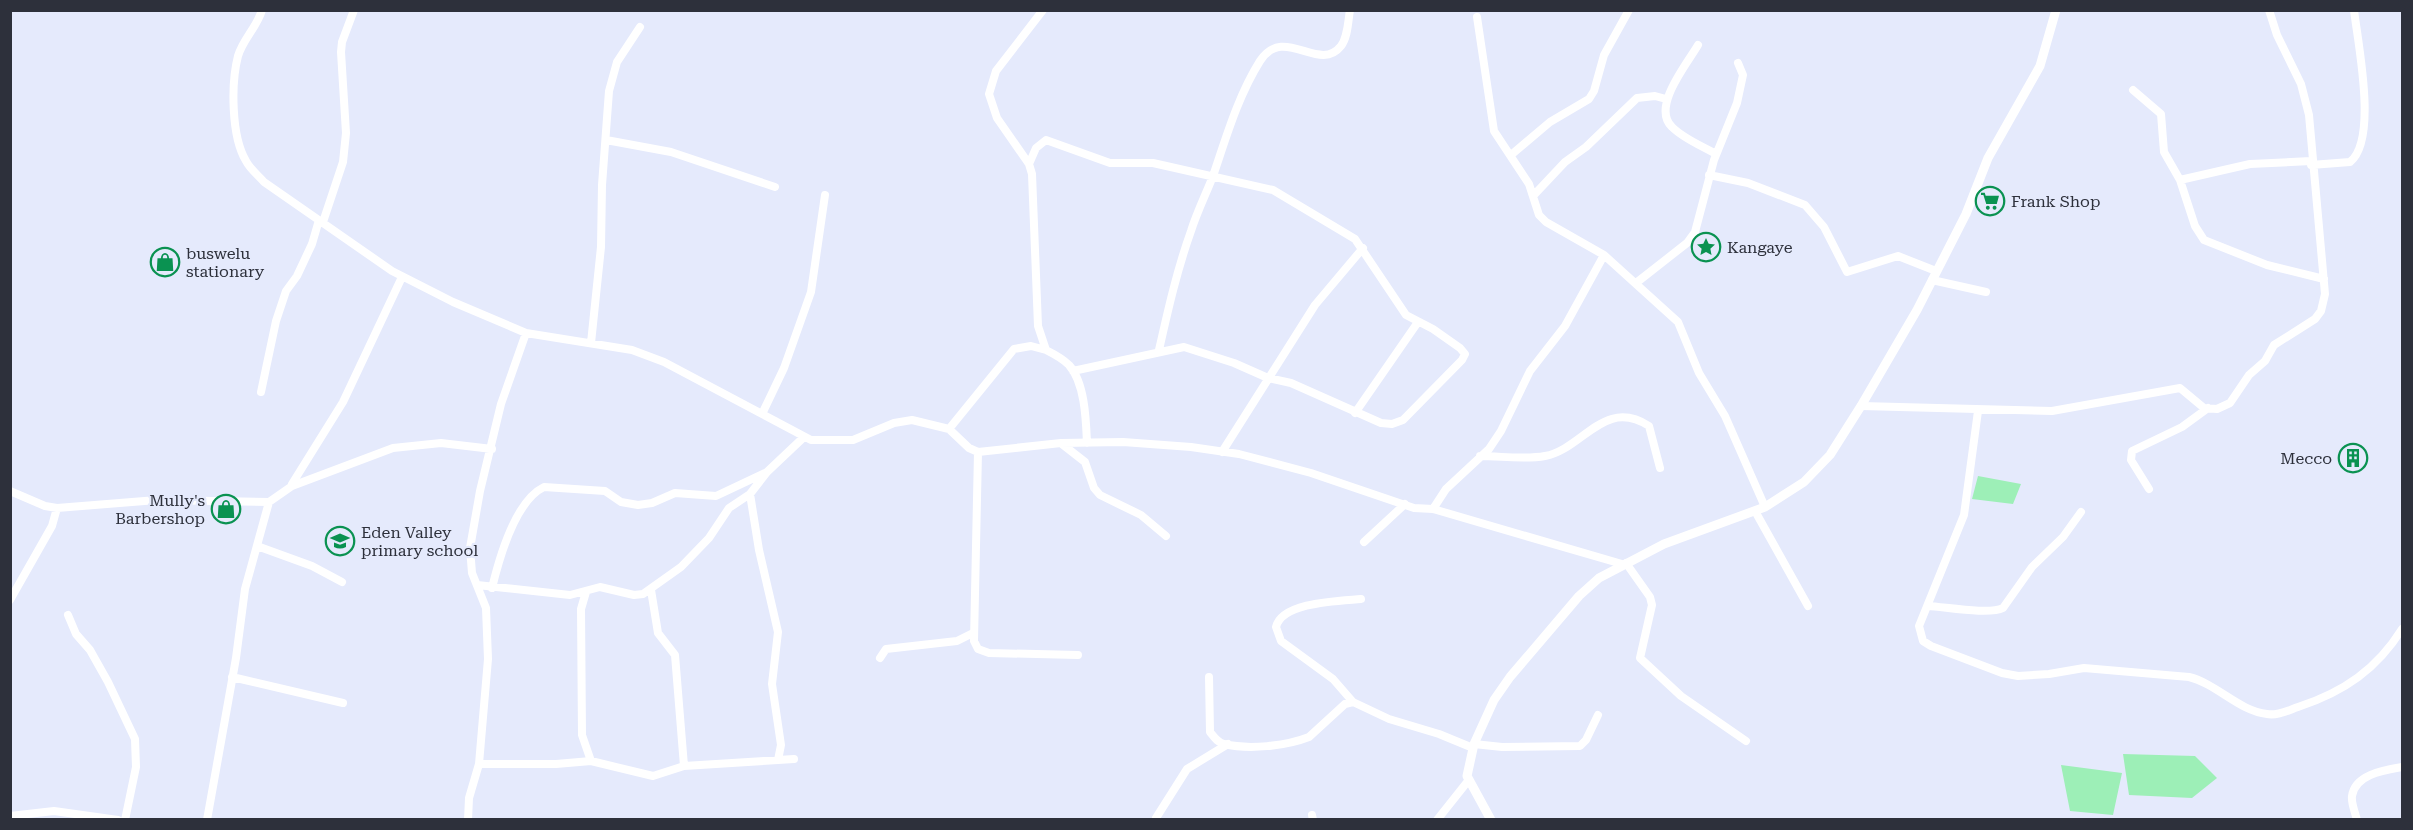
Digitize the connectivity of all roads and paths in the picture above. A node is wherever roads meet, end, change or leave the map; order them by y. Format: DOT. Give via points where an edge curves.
graph roads {
  1 [pos="262,10"];
  2 [pos="354,10"];
  3 [pos="1043,10"];
  4 [pos="1350,10"];
  5 [pos="1629,10"];
  6 [pos="2056,10"];
  7 [pos="2269,10"];
  8 [pos="2354,10"];
  9 [pos="1477,17"];
  10 [pos="640,27"];
  11 [pos="1698,45"];
  12 [pos="1738,63"];
  13 [pos="2133,90"];
  14 [pos="1666,99"];
  15 [pos="606,140"];
  16 [pos="1716,154"];
  17 [pos="1511,155"];
  18 [pos="2311,163"];
  19 [pos="1029,164"];
  20 [pos="1709,175"];
  21 [pos="1213,176"];
  22 [pos="2180,180"];
  23 [pos="775,187"];
  24 [pos="825,195"];
  25 [pos="1533,196"];
  26 [pos="321,221"];
  27 [pos="1363,248"];
  28 [pos="1604,255"];
  29 [pos="402,276"];
  30 [pos="1934,276"];
  31 [pos="2324,279"];
  32 [pos="1636,283"];
  33 [pos="1986,292"];
  34 [pos="1418,322"];
  35 [pos="526,333"];
  36 [pos="591,343"];
  37 [pos="1046,350"];
  38 [pos="1159,350"];
  39 [pos="1073,371"];
  40 [pos="1268,378"];
  41 [pos="261,392"];
  42 [pos="1861,406"];
  43 [pos="2208,408"];
  44 [pos="1978,411"];
  45 [pos="1355,413"];
  46 [pos="762,414"];
  47 [pos="949,429"];
  48 [pos="804,437"];
  49 [pos="1061,443"];
  50 [pos="1087,443"];
  51 [pos="492,449"];
  52 [pos="978,452"];
  53 [pos="1222,452"];
  54 [pos="1480,456"];
  55 [pos="1660,468"];
  56 [pos="767,472"];
  57 [pos="292,486"];
  58 [pos="2149,489"];
  59 [pos="10,491"];
  60 [pos="750,494"];
  61 [pos="270,502"];
  62 [pos="1405,504"];
  63 [pos="1765,507"];
  64 [pos="57,508"];
  65 [pos="1433,509"];
  66 [pos="1755,511"];
  67 [pos="2080,512"];
  68 [pos="1166,536"];
  69 [pos="1364,542"];
  70 [pos="257,546"];
  71 [pos="1624,564"];
  72 [pos="342,582"];
  73 [pos="477,585"];
  74 [pos="492,588"];
  75 [pos="651,590"];
  76 [pos="586,592"];
  77 [pos="570,595"];
  78 [pos="1361,599"];
  79 [pos="10,600"];
  80 [pos="1808,606"];
  81 [pos="1928,606"];
  82 [pos="581,609"];
  83 [pos="68,615"];
  84 [pos="2403,629"];
  85 [pos="973,633"];
  86 [pos="1078,655"];
  87 [pos="880,658"];
  88 [pos="232,677"];
  89 [pos="1209,677"];
  90 [pos="1353,702"];
  91 [pos="343,703"];
  92 [pos="1598,715"];
  93 [pos="1746,741"];
  94 [pos="1228,744"];
  95 [pos="1474,746"];
  96 [pos="794,759"];
  97 [pos="778,760"];
  98 [pos="591,761"];
  99 [pos="479,764"];
  100 [pos="684,766"];
  101 [pos="2403,768"];
  102 [pos="1468,781"];
  103 [pos="10,816"];
  104 [pos="1156,818"];
  105 [pos="118,819"];
  106 [pos="125,819"];
  107 [pos="207,819"];
  108 [pos="468,819"];
  109 [pos="1437,819"];
  110 [pos="1491,819"];
  111 [pos="2357,819"];
  1 -- 26 [label="street" via="247,36 236,71 234,118 238,141 245,160 264,182"];
  2 -- 26 [label="street" via="341,52 346,133 343,162"];
  3 -- 19 [label="street" via="996,71 989,94 998,118"];
  4 -- 21 [label="street" via="1342,45 1334,52 1326,55 1277,46 1269,49 1251,78"];
  5 -- 17 [label="street" via="1604,55 1589,99 1550,122"];
  6 -- 30 [label="street" via="2040,66 1988,158 1966,214"];
  7 -- 18 [label="street" via="2301,84 2308,115"];
  8 -- 18 [label="street" via="2364,103 2358,152 2350,162"];
  9 -- 17 [label="street" via="1494,131"];
  10 -- 15 [label="street" via="617,62 609,90"];
  11 -- 14 [label="street"];
  12 -- 16 [label="street" via="1743,75 1737,102"];
  13 -- 22 [label="street" via="2161,114 2163,152"];
  14 -- 16 [label="street" via="1665,114 1673,128"];
  14 -- 25 [label="street" via="1637,98"];
  15 -- 23 [label="street" via="681,155"];
  15 -- 36 [label="street" via="598,294"];
  16 -- 20 [label="street"];
  17 -- 25 [label="street"];
  18 -- 22 [label="street" via="2250,164"];
  18 -- 31 [label="street"];
  19 -- 21 [label="street" via="1036,148 1046,140 1110,163 1154,163"];
  19 -- 37 [label="street" via="1038,326"];
  20 -- 30 [label="street" via="1748,183 1805,205 1824,227 1847,272 1898,256"];
  20 -- 32 [label="street" via="1695,232 1687,243"];
  21 -- 27 [label="street" via="1273,190 1348,233"];
  21 -- 38 [label="street" via="1175,281"];
  22 -- 31 [label="street" via="2195,226 2204,240 2267,265"];
  24 -- 46 [label="street" via="811,292 784,368"];
  25 -- 28 [label="street" via="1539,215 1546,222"];
  26 -- 29 [label="street"];
  26 -- 41 [label="street" via="286,291"];
  27 -- 34 [label="street" via="1401,308"];
  27 -- 40 [label="street" via="1315,305"];
  28 -- 32 [label="street"];
  28 -- 54 [label="street" via="1565,326 1530,371 1501,431"];
  29 -- 35 [label="street"];
  29 -- 57 [label="street" via="343,402"];
  30 -- 33 [label="street"];
  30 -- 42 [label="street"];
  31 -- 43 [label="street" via="2324,304 2315,319 2274,345 2230,403"];
  32 -- 63 [label="street" via="1678,322"];
  34 -- 45 [label="street"];
  34 -- 45 [label="street" via="1461,348 1465,354 1462,360 1403,420 1381,423"];
  35 -- 36 [label="street"];
  35 -- 51 [label="street" via="505,391"];
  36 -- 46 [label="street" via="632,350 664,362"];
  37 -- 39 [label="street"];
  37 -- 47 [label="street" via="1031,346 1014,349"];
  38 -- 39 [label="street"];
  38 -- 40 [label="street" via="1184,347"];
  39 -- 50 [label="street" via="1085,406"];
  40 -- 45 [label="street" via="1291,383"];
  40 -- 53 [label="street"];
  42 -- 44 [label="street"];
  42 -- 63 [label="street" via="1830,455 1804,482"];
  43 -- 44 [label="street" via="2197,404 2180,388 2052,411"];
  43 -- 58 [label="street" via="2182,427 2132,451 2131,460"];
  44 -- 81 [label="street" via="1964,515"];
  46 -- 48 [label="street"];
  47 -- 48 [label="street" via="912,420 853,440 834,442"];
  47 -- 52 [label="street"];
  48 -- 56 [label="street"];
  49 -- 50 [label="street"];
  49 -- 52 [label="street"];
  49 -- 68 [label="street" via="1085,462 1100,495 1141,515"];
  50 -- 53 [label="street" via="1123,442"];
  51 -- 57 [label="street" via="441,443 393,448"];
  51 -- 73 [label="street" via="470,548"];
  52 -- 85 [label="street"];
  53 -- 62 [label="street" via="1320,475"];
  54 -- 55 [label="street" via="1544,456 1573,443 1599,422 1620,419 1649,426"];
  54 -- 65 [label="street" via="1446,489"];
  56 -- 60 [label="street"];
  56 -- 74 [label="street" via="716,496 675,493 638,505 621,502 605,491 544,487 537,490 509,535"];
  57 -- 61 [label="street"];
  59 -- 64 [label="street"];
  60 -- 75 [label="street" via="729,508 709,538"];
  60 -- 97 [label="street" via="778,632 772,684 782,745"];
  61 -- 64 [label="street" via="167,500"];
  61 -- 70 [label="street"];
  62 -- 65 [label="street"];
  62 -- 69 [label="street"];
  63 -- 66 [label="street"];
  64 -- 79 [label="street" via="52,526"];
  65 -- 71 [label="street"];
  66 -- 71 [label="street" via="1664,544"];
  66 -- 80 [label="street"];
  67 -- 81 [label="street" via="2063,537 2032,567 2003,608 1986,612"];
  70 -- 72 [label="street" via="312,566"];
  70 -- 88 [label="street" via="245,589"];
  71 -- 93 [label="street" via="1653,605 1640,658 1681,696"];
  71 -- 95 [label="street" via="1599,578 1579,596 1510,677 1485,716"];
  73 -- 74 [label="street"];
  73 -- 99 [label="street" via="486,608 488,659"];
  74 -- 77 [label="street"];
  75 -- 76 [label="street" via="634,595 600,587"];
  75 -- 100 [label="street" via="658,633 675,655"];
  76 -- 77 [label="street"];
  76 -- 82 [label="street"];
  77 -- 82 [label="street"];
  78 -- 90 [label="street" via="1293,609 1282,614 1276,627 1281,641 1333,679"];
  81 -- 84 [label="street" via="1919,626 1923,641 2002,673 2032,676 2098,668 2189,677 2269,715 2316,701 2355,682 2391,647"];
  82 -- 98 [label="street" via="582,735"];
  83 -- 106 [label="street" via="108,682 135,739 136,767"];
  85 -- 86 [label="street" via="978,649 989,653"];
  85 -- 87 [label="street" via="957,640 886,649"];
  88 -- 91 [label="street"];
  88 -- 107 [label="street"];
  89 -- 94 [label="street" via="1210,732 1218,741"];
  90 -- 94 [label="street" via="1345,704 1302,740 1260,746"];
  90 -- 95 [label="street" via="1389,719"];
  92 -- 95 [label="street" via="1580,746"];
  94 -- 104 [label="street" via="1187,769"];
  95 -- 102 [label="street" via="1467,768"];
  96 -- 97 [label="street"];
  97 -- 100 [label="street"];
  98 -- 99 [label="street"];
  98 -- 100 [label="street" via="642,776"];
  99 -- 108 [label="street" via="469,798"];
  101 -- 111 [label="street" via="2375,774 2357,784 2351,798"];
  102 -- 109 [label="street"];
  102 -- 110 [label="street"];
  103 -- 105 [label="street" via="54,811"];
}
